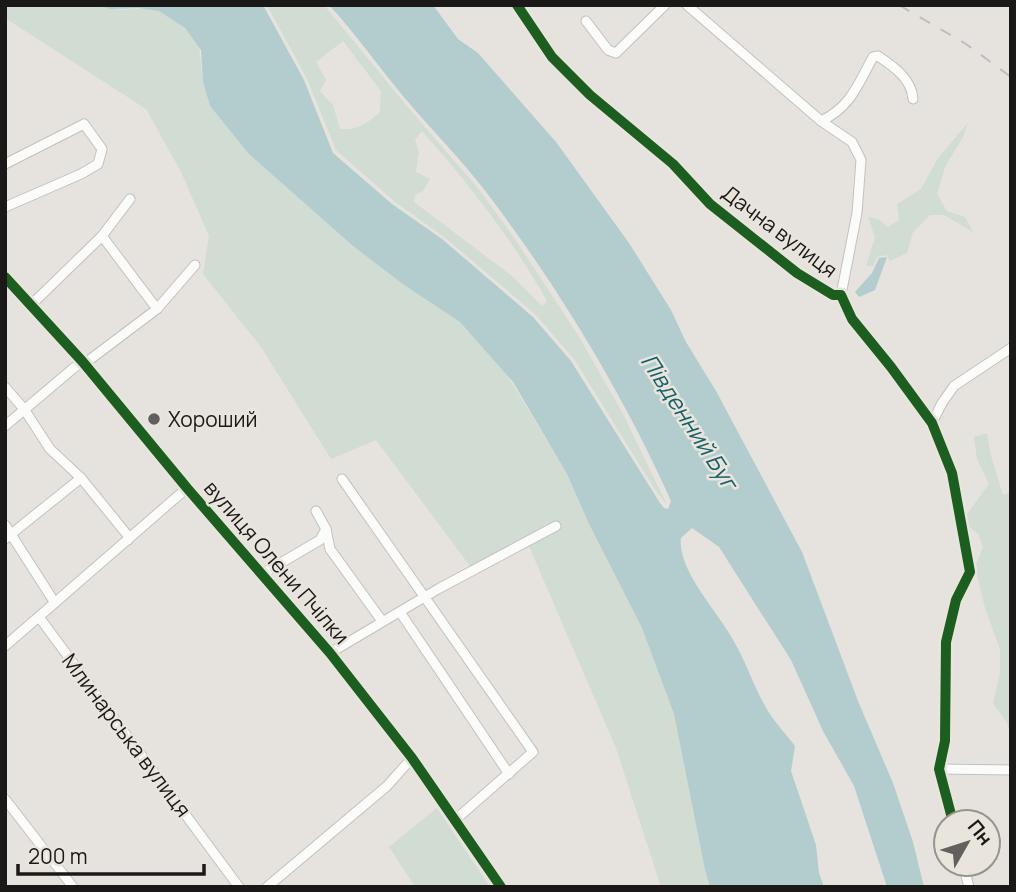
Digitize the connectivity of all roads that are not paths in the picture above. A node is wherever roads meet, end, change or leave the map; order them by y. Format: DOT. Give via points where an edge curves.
graph roads {
  1 [pos="517,5"];
  2 [pos="665,5"];
  3 [pos="687,5"];
  4 [pos="586,21"];
  5 [pos="913,99"];
  6 [pos="821,121"];
  7 [pos="5,164"];
  8 [pos="130,199"];
  9 [pos="5,207"];
  10 [pos="102,236"];
  11 [pos="195,265"];
  12 [pos="5,277"];
  13 [pos="841,295"];
  14 [pos="30,306"];
  15 [pos="157,309"];
  16 [pos="1011,348"];
  17 [pos="83,362"];
  18 [pos="5,387"];
  19 [pos="24,409"];
  20 [pos="932,423"];
  21 [pos="5,426"];
  22 [pos="81,478"];
  23 [pos="342,479"];
  24 [pos="187,488"];
  25 [pos="316,511"];
  26 [pos="5,525"];
  27 [pos="556,526"];
  28 [pos="326,529"];
  29 [pos="8,536"];
  30 [pos="129,537"];
  31 [pos="125,548"];
  32 [pos="262,574"];
  33 [pos="426,596"];
  34 [pos="55,603"];
  35 [pos="400,612"];
  36 [pos="39,617"];
  37 [pos="382,621"];
  38 [pos="5,646"];
  39 [pos="330,653"];
  40 [pos="412,758"];
  41 [pos="939,769"];
  42 [pos="1011,771"];
  43 [pos="509,774"];
  44 [pos="5,799"];
  45 [pos="949,808"];
  46 [pos="455,820"];
  47 [pos="73,887"];
  48 [pos="239,887"];
  49 [pos="267,887"];
  50 [pos="501,887"];
  1 -- 13 [label="street, Дачна вулиця" via="552,57 673,164 710,204 797,274"];
  2 -- 4 [label="street" via="616,52 608,50"];
  3 -- 6 [label="street"];
  5 -- 6 [label="street" via="907,80 888,62 873,57 848,101"];
  6 -- 13 [label="street" via="852,142 861,160 857,213"];
  7 -- 9 [label="street" via="84,124 102,149 98,164"];
  8 -- 10 [label="street"];
  10 -- 14 [label="street"];
  10 -- 15 [label="street"];
  11 -- 15 [label="street"];
  12 -- 14 [label="street, вулиця Олени Пчілки"];
  13 -- 20 [label="street, Дачна вулиця" via="852,319"];
  14 -- 17 [label="street, вулиця Олени Пчілки"];
  15 -- 17 [label="street"];
  16 -- 20 [label="street" via="954,386"];
  17 -- 19 [label="street"];
  17 -- 24 [label="street, вулиця Олени Пчілки"];
  18 -- 19 [label="street"];
  19 -- 21 [label="street"];
  19 -- 22 [label="street" via="50,449"];
  20 -- 41 [label="street, Дачна вулиця" via="952,472 970,572 956,600 946,642 945,741"];
  22 -- 29 [label="street"];
  22 -- 30 [label="street"];
  23 -- 33 [label="street"];
  24 -- 30 [label="street"];
  24 -- 32 [label="street, вулиця Олени Пчілки"];
  25 -- 28 [label="street"];
  26 -- 29 [label="street"];
  27 -- 33 [label="street"];
  28 -- 32 [label="street" via="320,540"];
  28 -- 37 [label="street" via="330,549"];
  29 -- 34 [label="street"];
  30 -- 31 [label="street"];
  30 -- 34 [label="street"];
  32 -- 39 [label="street, вулиця Олени Пчілки"];
  33 -- 35 [label="street"];
  33 -- 43 [label="street" via="533,752"];
  34 -- 36 [label="street"];
  35 -- 37 [label="street"];
  35 -- 43 [label="street"];
  36 -- 38 [label="street"];
  36 -- 48 [label="street, Млинарська вулиця"];
  37 -- 39 [label="street"];
  39 -- 40 [label="street, вулиця Олени Пчілки"];
  40 -- 46 [label="street, вулиця Олени Пчілки"];
  40 -- 49 [label="street" via="387,786"];
  41 -- 42 [label="street"];
  41 -- 45 [label="street"];
  43 -- 46 [label="street"];
  44 -- 47 [label="street"];
  46 -- 50 [label="street, вулиця Олени Пчілки"];
}
